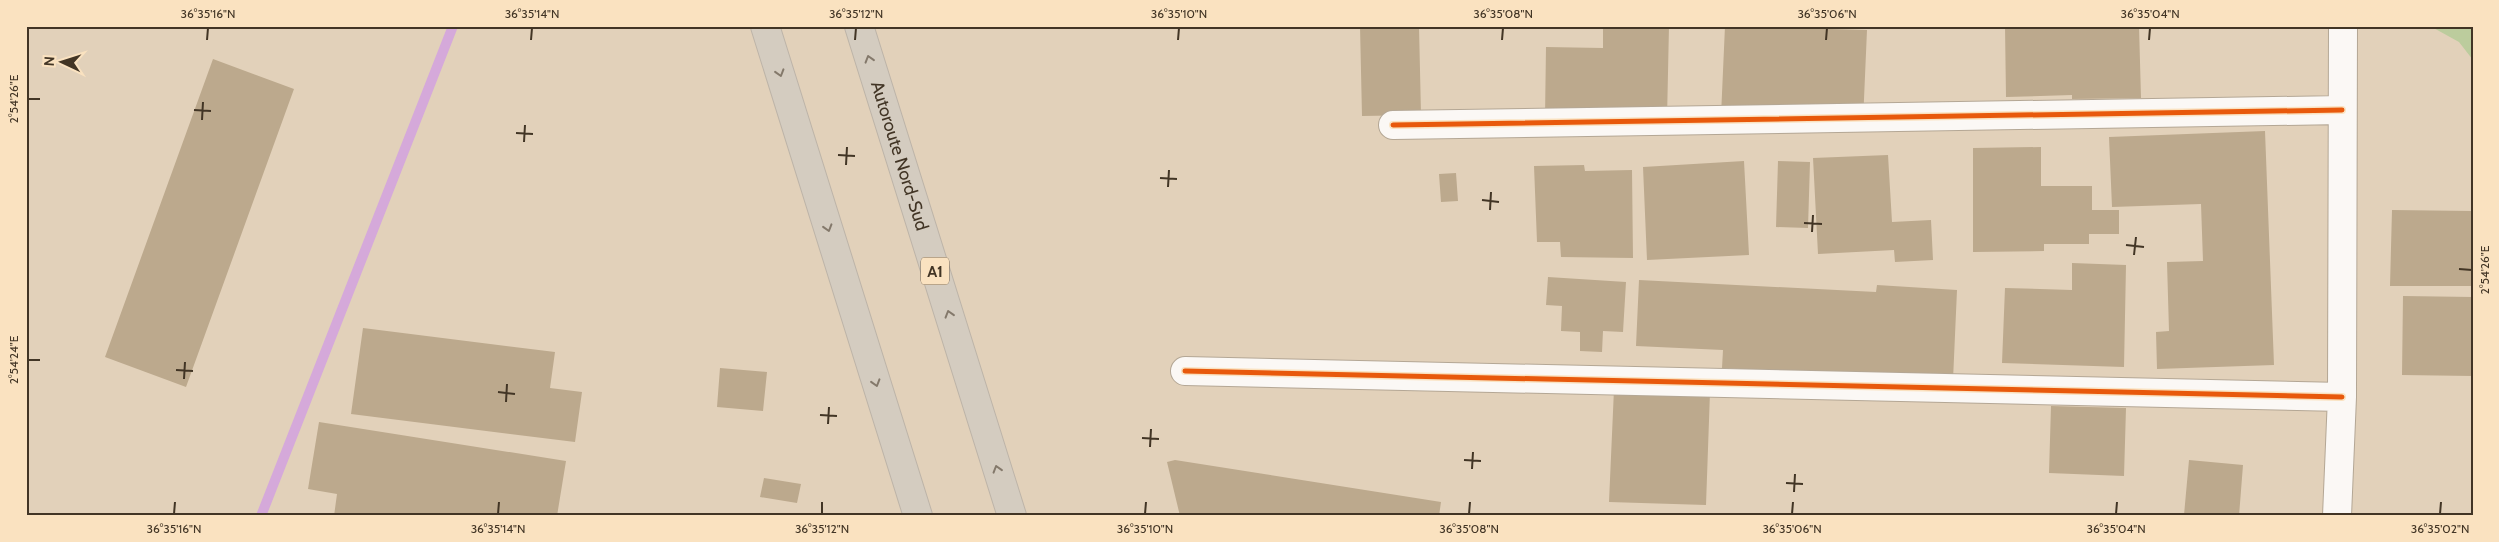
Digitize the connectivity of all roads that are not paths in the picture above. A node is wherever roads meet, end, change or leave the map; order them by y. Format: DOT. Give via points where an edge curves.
graph roads {
  1 [pos="765,26"];
  2 [pos="859,26"];
  3 [pos="2343,26"];
  4 [pos="2342,110"];
  5 [pos="1393,125"];
  6 [pos="1185,371"];
  7 [pos="2342,397"];
  8 [pos="918,516"];
  9 [pos="1012,516"];
  10 [pos="2337,516"];
  1 -- 8 [label="highway, one-way"];
  9 -- 2 [label="highway, Autoroute Nord-Sud / A1, one-way"];
  3 -- 4 [label="street"];
  4 -- 5 [label="street"];
  4 -- 7 [label="street"];
  6 -- 7 [label="street"];
  7 -- 10 [label="street"];
}
